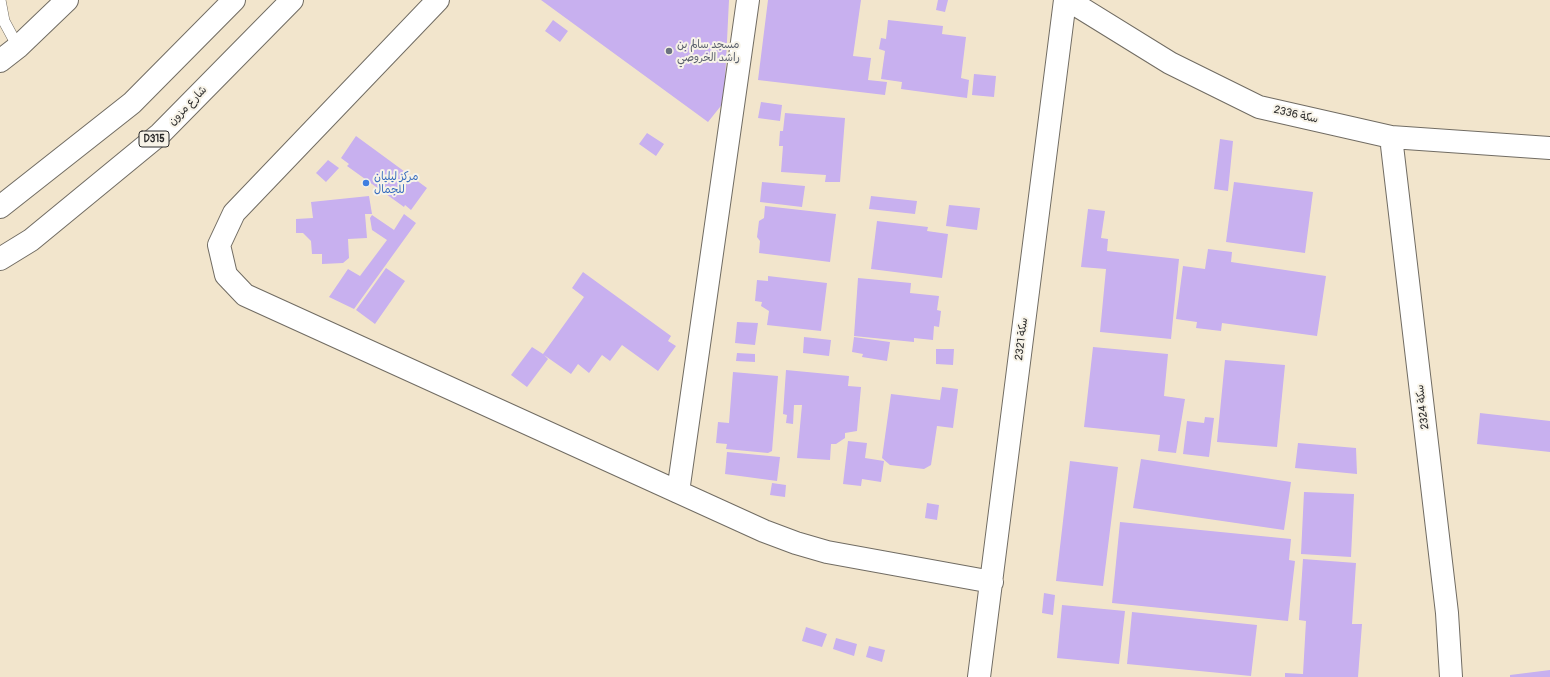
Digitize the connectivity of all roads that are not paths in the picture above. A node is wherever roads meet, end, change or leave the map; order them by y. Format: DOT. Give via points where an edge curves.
graph roads {
  1 [pos="0,0"];
  2 [pos="67,0"];
  3 [pos="234,0"];
  4 [pos="292,0"];
  5 [pos="438,0"];
  6 [pos="748,0"];
  7 [pos="1067,0"];
  8 [pos="18,47"];
  9 [pos="0,61"];
  10 [pos="1392,137"];
  11 [pos="1550,148"];
  12 [pos="0,207"];
  13 [pos="0,259"];
  14 [pos="678,492"];
  15 [pos="992,582"];
  16 [pos="979,677"];
  17 [pos="1451,677"];
  1 -- 8 [label="lane" via="4,21"];
  2 -- 8 [label="street"];
  3 -- 12 [label="street" via="132,103"];
  4 -- 13 [label="street, شارع مزون / D315" via="160,134 31,240"];
  5 -- 14 [label="street" via="234,213 220,245 226,275 245,295"];
  6 -- 14 [label="street"];
  7 -- 10 [label="street, سكة 2336" via="1170,64 1260,107"];
  7 -- 15 [label="street, سكة 2321"];
  8 -- 9 [label="street"];
  10 -- 11 [label="street, سكة 2336"];
  10 -- 17 [label="street, سكة 2324" via="1447,613"];
  14 -- 15 [label="street" via="764,531 802,545 827,552"];
  15 -- 16 [label="street, سكة 2321"];
}
